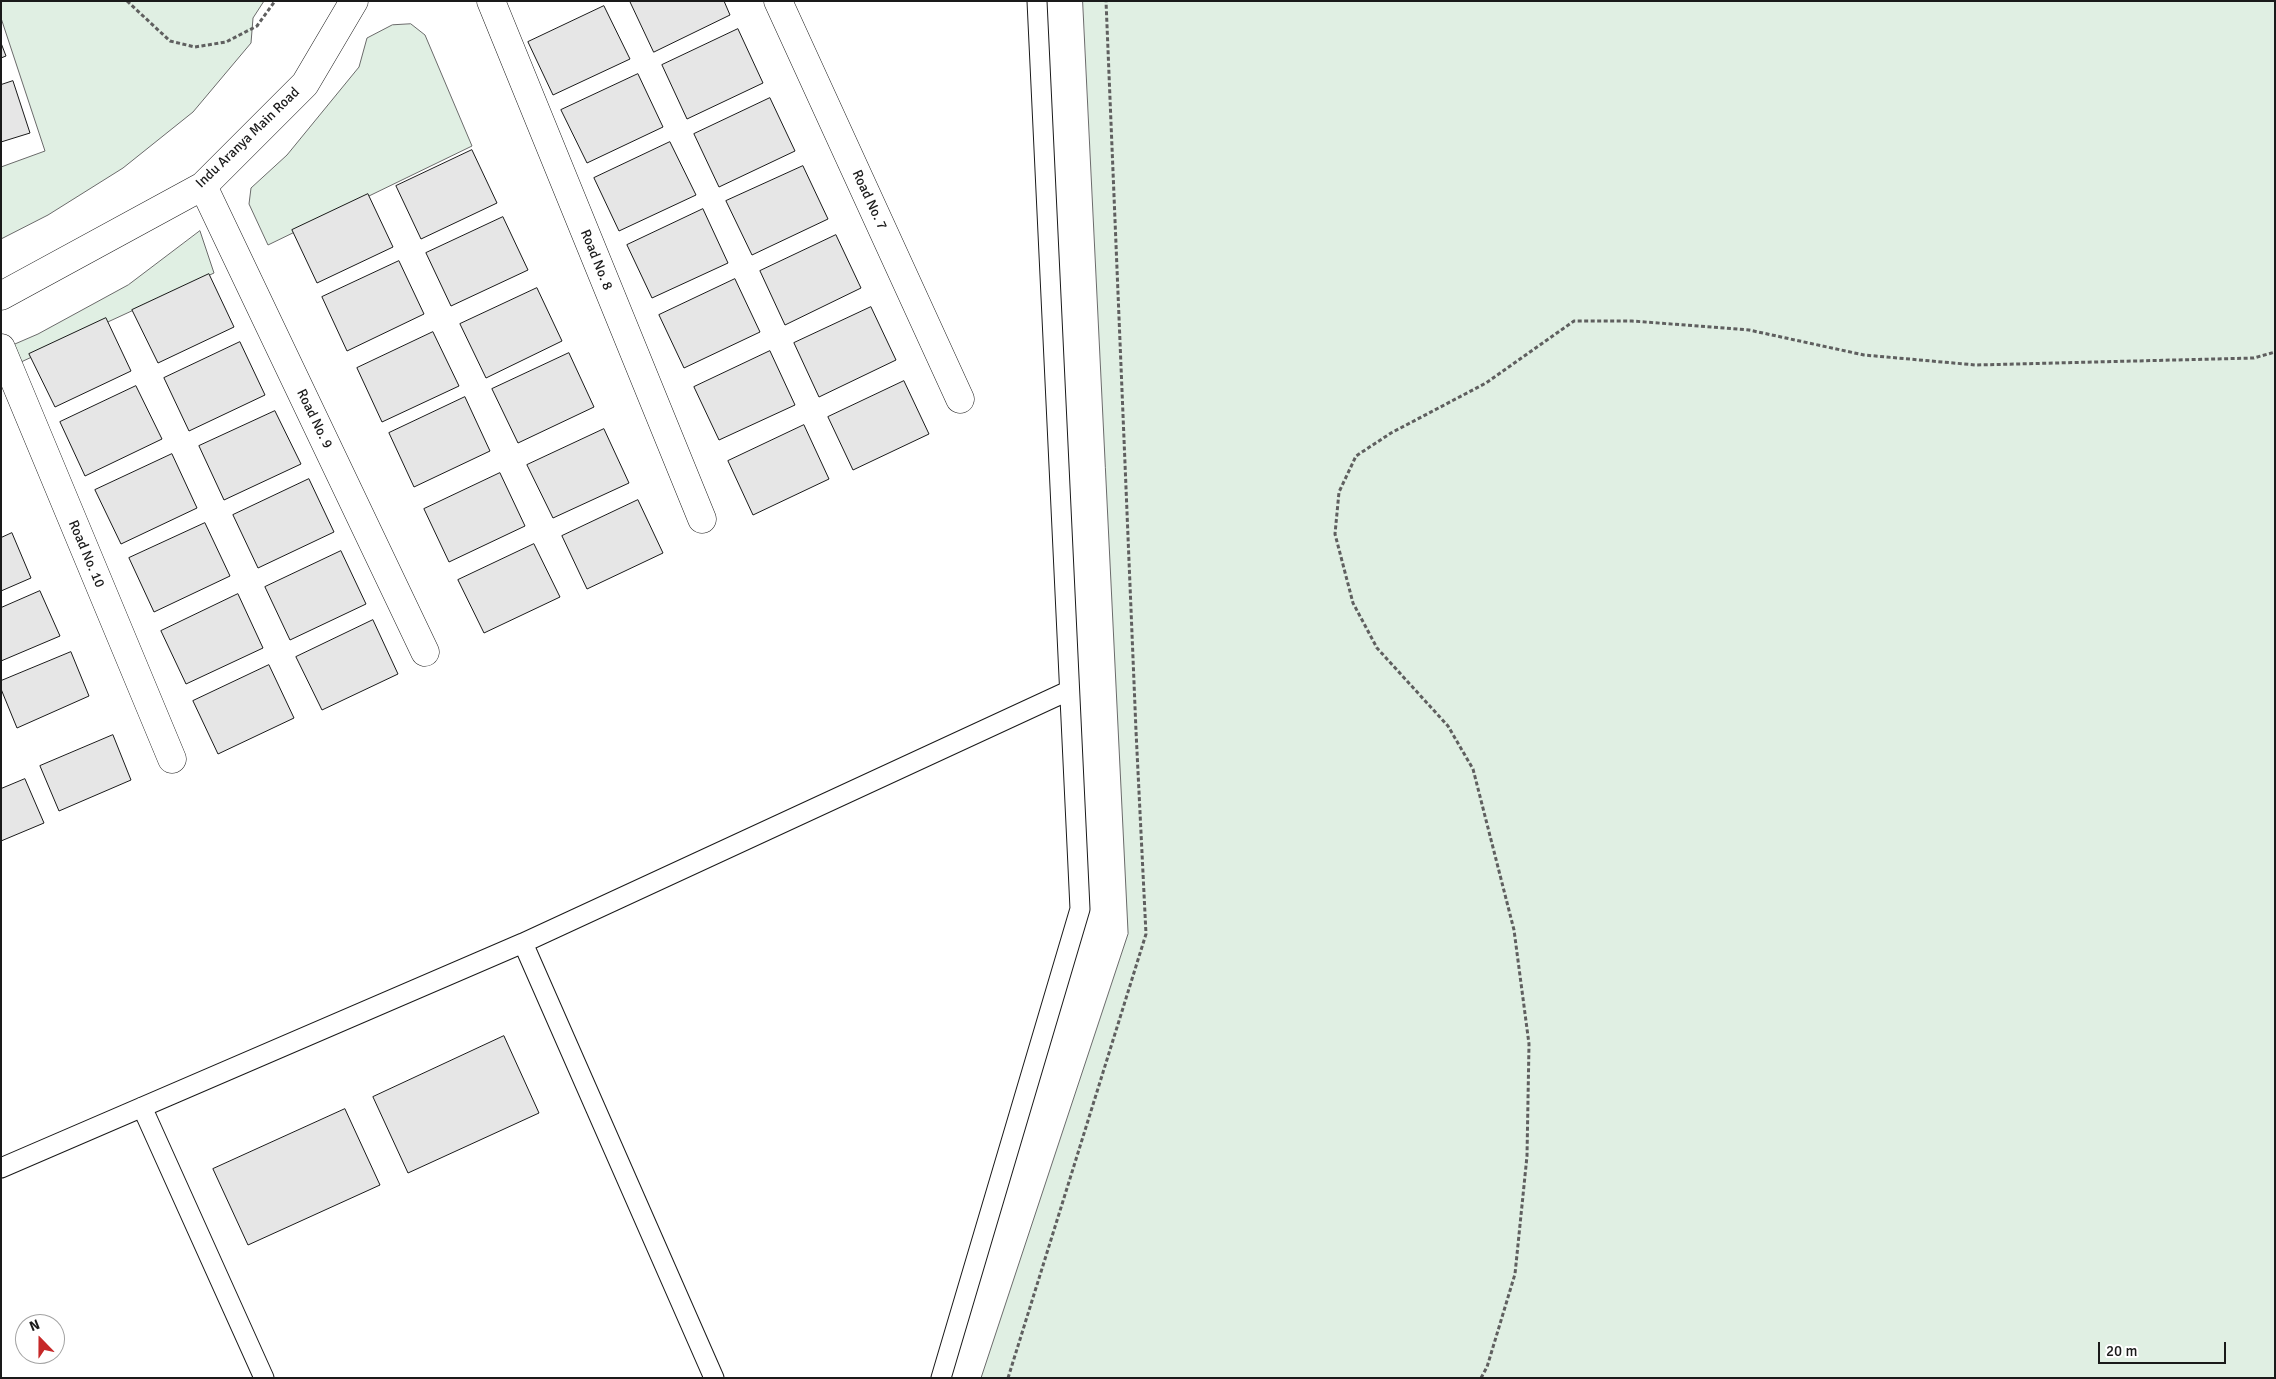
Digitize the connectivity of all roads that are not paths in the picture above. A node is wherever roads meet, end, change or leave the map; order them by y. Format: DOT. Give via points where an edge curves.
graph roads {
  1 [pos="354,1"];
  2 [pos="491,1"];
  3 [pos="778,1"];
  4 [pos="1037,1"];
  5 [pos="203,186"];
  6 [pos="1,296"];
  7 [pos="1,348"];
  8 [pos="960,399"];
  9 [pos="702,519"];
  10 [pos="425,652"];
  11 [pos="1068,691"];
  12 [pos="172,759"];
  13 [pos="523,943"];
  14 [pos="142,1107"];
  15 [pos="1,1168"];
  16 [pos="264,1378"];
  17 [pos="714,1378"];
  18 [pos="941,1378"];
  1 -- 5 [label="street, Indu Aranya Main Road" via="305,84"];
  2 -- 9 [label="street, Road No. 8"];
  3 -- 8 [label="street, Road No. 7"];
  4 -- 11 [label="lane"];
  5 -- 6 [label="street, Indu Aranya Main Road"];
  5 -- 10 [label="street, Road No. 9"];
  7 -- 12 [label="street, Road No. 10"];
  11 -- 13 [label="lane"];
  11 -- 18 [label="lane" via="1080,909"];
  13 -- 14 [label="lane"];
  13 -- 17 [label="lane"];
  14 -- 15 [label="lane"];
  14 -- 16 [label="lane"];
}
